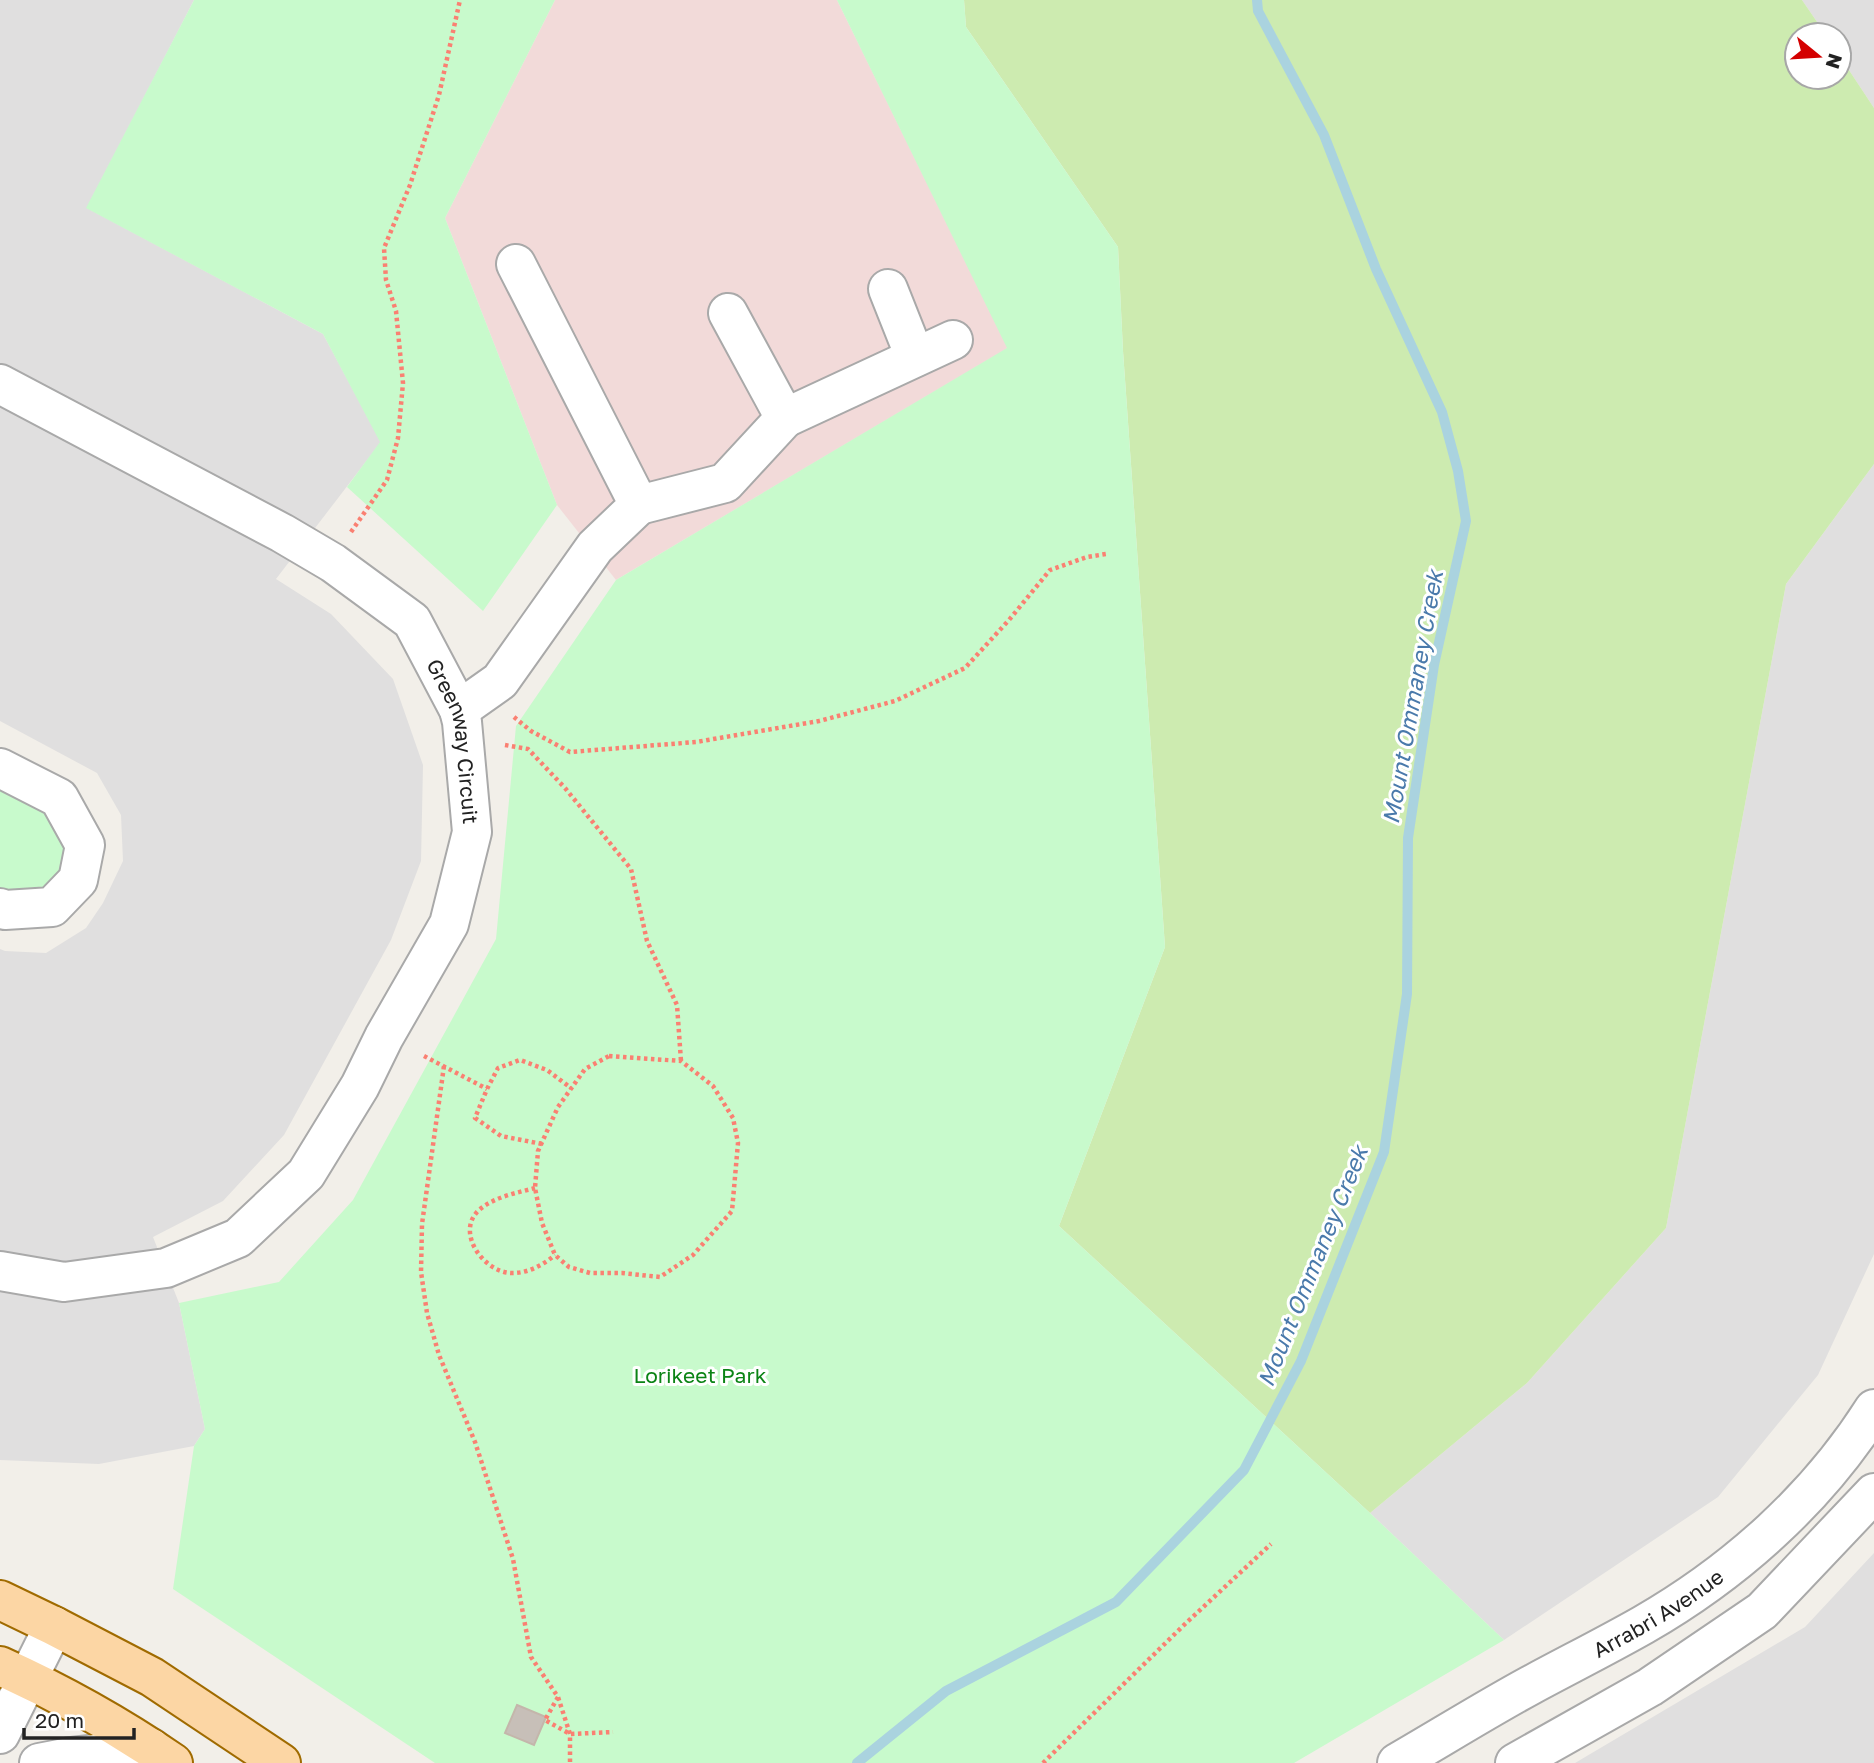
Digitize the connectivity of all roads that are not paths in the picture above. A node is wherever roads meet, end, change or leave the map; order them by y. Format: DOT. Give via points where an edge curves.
graph roads {
  1 [pos="516,264"];
  2 [pos="888,289"];
  3 [pos="728,313"];
  4 [pos="953,340"];
  5 [pos="915,357"];
  6 [pos="0,384"];
  7 [pos="785,418"];
  8 [pos="639,505"];
  9 [pos="471,701"];
  10 [pos="0,768"];
  11 [pos="0,908"];
  12 [pos="0,1271"];
  13 [pos="1874,1409"];
  14 [pos="1874,1493"];
  15 [pos="0,1600"];
  16 [pos="54,1626"];
  17 [pos="13,1672"];
  18 [pos="0,1734"];
  19 [pos="162,1755"];
  20 [pos="39,1763"];
  21 [pos="281,1763"];
  22 [pos="1397,1763"];
  23 [pos="1515,1763"];
  1 -- 8 [label="street"];
  2 -- 5 [label="street"];
  3 -- 7 [label="street"];
  4 -- 5 [label="street"];
  5 -- 7 [label="street"];
  6 -- 9 [label="street, Greenway Circuit" via="333,563 412,621"];
  7 -- 8 [label="street" via="725,483"];
  8 -- 9 [label="street" via="595,547 500,681"];
  9 -- 12 [label="street, Greenway Circuit" via="462,722 472,832 449,924 306,1174 238,1238 166,1268 64,1282"];
  10 -- 11 [label="street" via="59,799 85,845 78,880 52,907"];
  13 -- 22 [label="street, Arrabri Avenue" via="1807,1497 1736,1563 1644,1625"];
  14 -- 23 [label="street" via="1762,1611 1650,1687"];
  15 -- 16 [label="main road"];
  16 -- 17 [label="street"];
  16 -- 21 [label="main road" via="152,1678"];
  17 -- 18 [label="street"];
  17 -- 19 [label="main road"];
  19 -- 20 [label="street" via="70,1757"];
}
